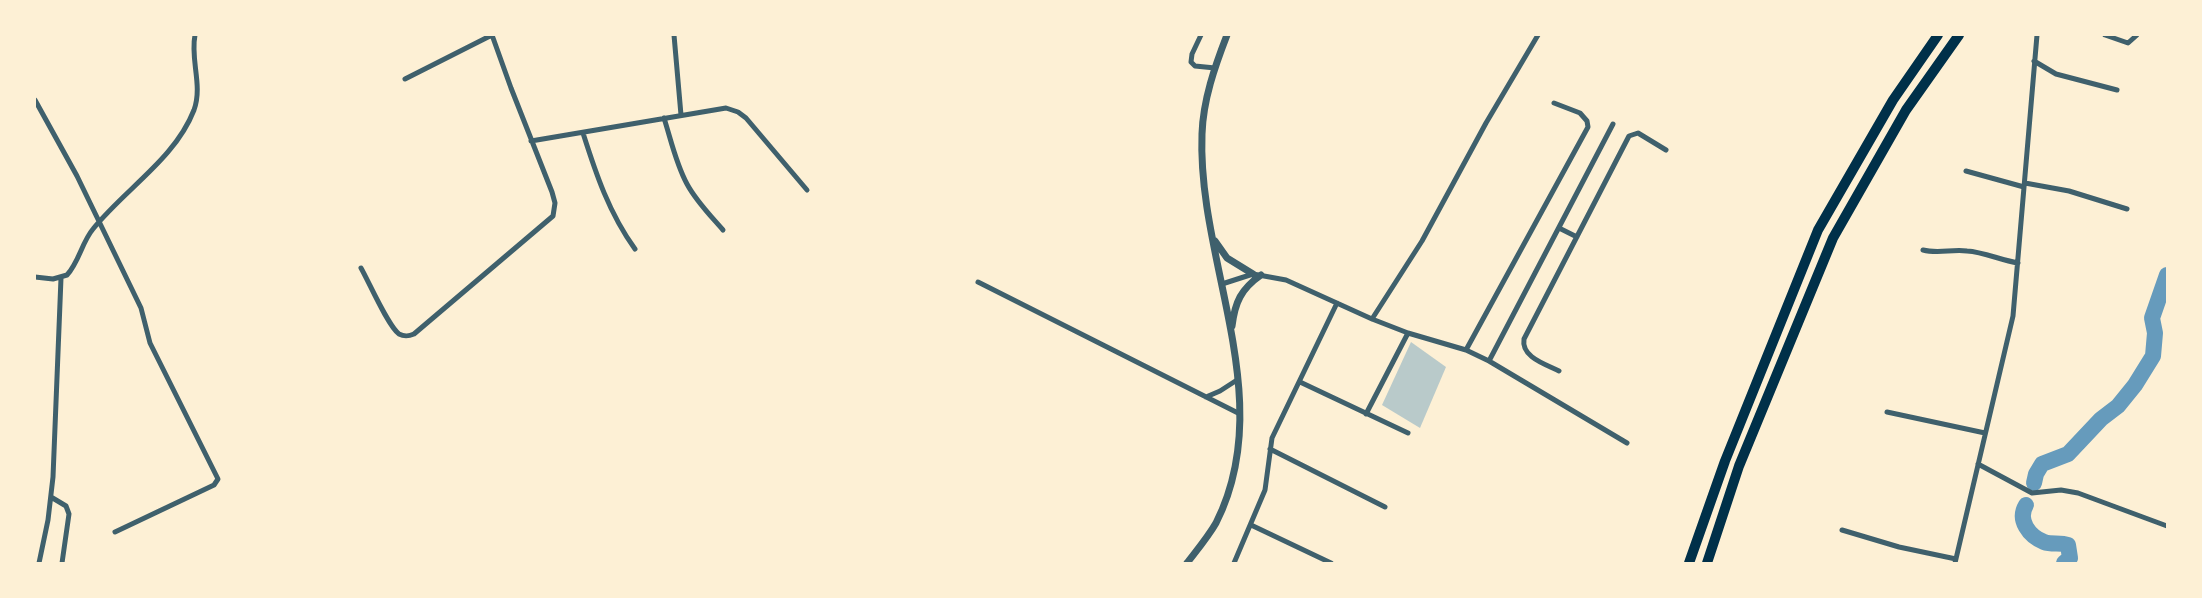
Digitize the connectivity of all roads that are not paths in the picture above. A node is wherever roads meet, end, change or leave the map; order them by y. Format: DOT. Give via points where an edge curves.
graph roads {
  1 [pos="195,35"];
  2 [pos="492,35"];
  3 [pos="674,35"];
  4 [pos="1201,35"];
  5 [pos="1228,35"];
  6 [pos="1538,35"];
  7 [pos="1938,35"];
  8 [pos="1958,35"];
  9 [pos="2037,35"];
  10 [pos="2105,35"];
  11 [pos="2137,35"];
  12 [pos="2034,61"];
  13 [pos="1215,68"];
  14 [pos="405,79"];
  15 [pos="2117,90"];
  16 [pos="35,100"];
  17 [pos="1554,103"];
  18 [pos="681,115"];
  19 [pos="664,118"];
  20 [pos="1613,124"];
  21 [pos="583,132"];
  22 [pos="531,141"];
  23 [pos="1666,150"];
  24 [pos="1966,170"];
  25 [pos="2025,185"];
  26 [pos="807,190"];
  27 [pos="2127,209"];
  28 [pos="99,222"];
  29 [pos="1559,228"];
  30 [pos="723,230"];
  31 [pos="1577,237"];
  32 [pos="1213,239"];
  33 [pos="636,249"];
  34 [pos="1923,250"];
  35 [pos="2018,262"];
  36 [pos="361,268"];
  37 [pos="1257,275"];
  38 [pos="35,277"];
  39 [pos="61,278"];
  40 [pos="978,282"];
  41 [pos="1222,284"];
  42 [pos="1337,303"];
  43 [pos="1372,319"];
  44 [pos="1231,332"];
  45 [pos="1408,333"];
  46 [pos="1466,350"];
  47 [pos="1489,361"];
  48 [pos="1559,371"];
  49 [pos="1237,380"];
  50 [pos="1300,382"];
  51 [pos="1206,397"];
  52 [pos="1887,412"];
  53 [pos="1240,414"];
  54 [pos="1366,414"];
  55 [pos="1408,433"];
  56 [pos="1985,433"];
  57 [pos="1627,443"];
  58 [pos="1270,449"];
  59 [pos="1978,464"];
  60 [pos="51,498"];
  61 [pos="1384,507"];
  62 [pos="1251,526"];
  63 [pos="2167,526"];
  64 [pos="1842,530"];
  65 [pos="115,532"];
  66 [pos="1956,561"];
  67 [pos="39,563"];
  68 [pos="62,563"];
  69 [pos="1187,563"];
  70 [pos="1234,563"];
  71 [pos="1331,563"];
  72 [pos="1689,563"];
  73 [pos="1707,563"];
  1 -- 28 [label="street" via="198,88 194,110 183,132"];
  2 -- 14 [label="street"];
  2 -- 22 [label="street"];
  3 -- 18 [label="street"];
  4 -- 13 [label="street" via="1192,54 1192,62 1195,66"];
  5 -- 13 [label="street"];
  6 -- 43 [label="street" via="1422,241"];
  7 -- 72 [label="highway" via="1893,100 1818,230 1725,460"];
  8 -- 73 [label="highway" via="1906,110 1833,238 1739,466"];
  9 -- 12 [label="street"];
  10 -- 11 [label="street" via="2128,43"];
  12 -- 15 [label="street" via="2056,74"];
  12 -- 25 [label="street"];
  13 -- 32 [label="street" via="1202,135 1206,202"];
  16 -- 28 [label="street"];
  17 -- 46 [label="street" via="1580,112 1588,127"];
  18 -- 19 [label="street"];
  18 -- 26 [label="street" via="726,108 738,112"];
  19 -- 21 [label="street"];
  19 -- 30 [label="street" via="687,185"];
  20 -- 29 [label="street"];
  21 -- 22 [label="street"];
  21 -- 33 [label="street" via="598,181 618,226"];
  22 -- 36 [label="street" via="556,203 553,216 414,334 406,337 398,334"];
  23 -- 31 [label="street" via="1638,133 1629,136"];
  24 -- 25 [label="street"];
  25 -- 27 [label="street" via="2069,191"];
  25 -- 35 [label="street"];
  28 -- 39 [label="street" via="84,241 71,271"];
  28 -- 65 [label="street" via="140,308 150,343 218,479 214,485"];
  29 -- 31 [label="street"];
  29 -- 47 [label="street"];
  31 -- 48 [label="street" via="1523,346 1526,353"];
  32 -- 37 [label="street" via="1227,258"];
  32 -- 41 [label="street"];
  34 -- 35 [label="street" via="1969,251"];
  35 -- 56 [label="street" via="2013,316"];
  37 -- 41 [label="street"];
  37 -- 42 [label="street" via="1286,280"];
  37 -- 44 [label="street" via="1242,292 1234,311"];
  38 -- 39 [label="street"];
  39 -- 60 [label="street"];
  40 -- 51 [label="street"];
  41 -- 44 [label="street"];
  42 -- 43 [label="street"];
  42 -- 50 [label="street"];
  43 -- 45 [label="street"];
  44 -- 49 [label="street"];
  45 -- 46 [label="street"];
  45 -- 54 [label="street"];
  46 -- 47 [label="street"];
  47 -- 57 [label="street"];
  49 -- 51 [label="street"];
  49 -- 53 [label="street"];
  50 -- 54 [label="street"];
  50 -- 58 [label="street" via="1272,438"];
  51 -- 53 [label="street"];
  52 -- 56 [label="street"];
  53 -- 69 [label="street" via="1229,490 1216,523"];
  54 -- 55 [label="street"];
  56 -- 59 [label="street"];
  58 -- 61 [label="street"];
  58 -- 62 [label="street" via="1265,490"];
  59 -- 63 [label="street" via="2032,493 2061,490 2078,493"];
  59 -- 66 [label="street"];
  60 -- 67 [label="street"];
  60 -- 68 [label="street" via="66,506 69,514"];
  62 -- 70 [label="street"];
  62 -- 71 [label="street"];
  64 -- 66 [label="street"];
}
